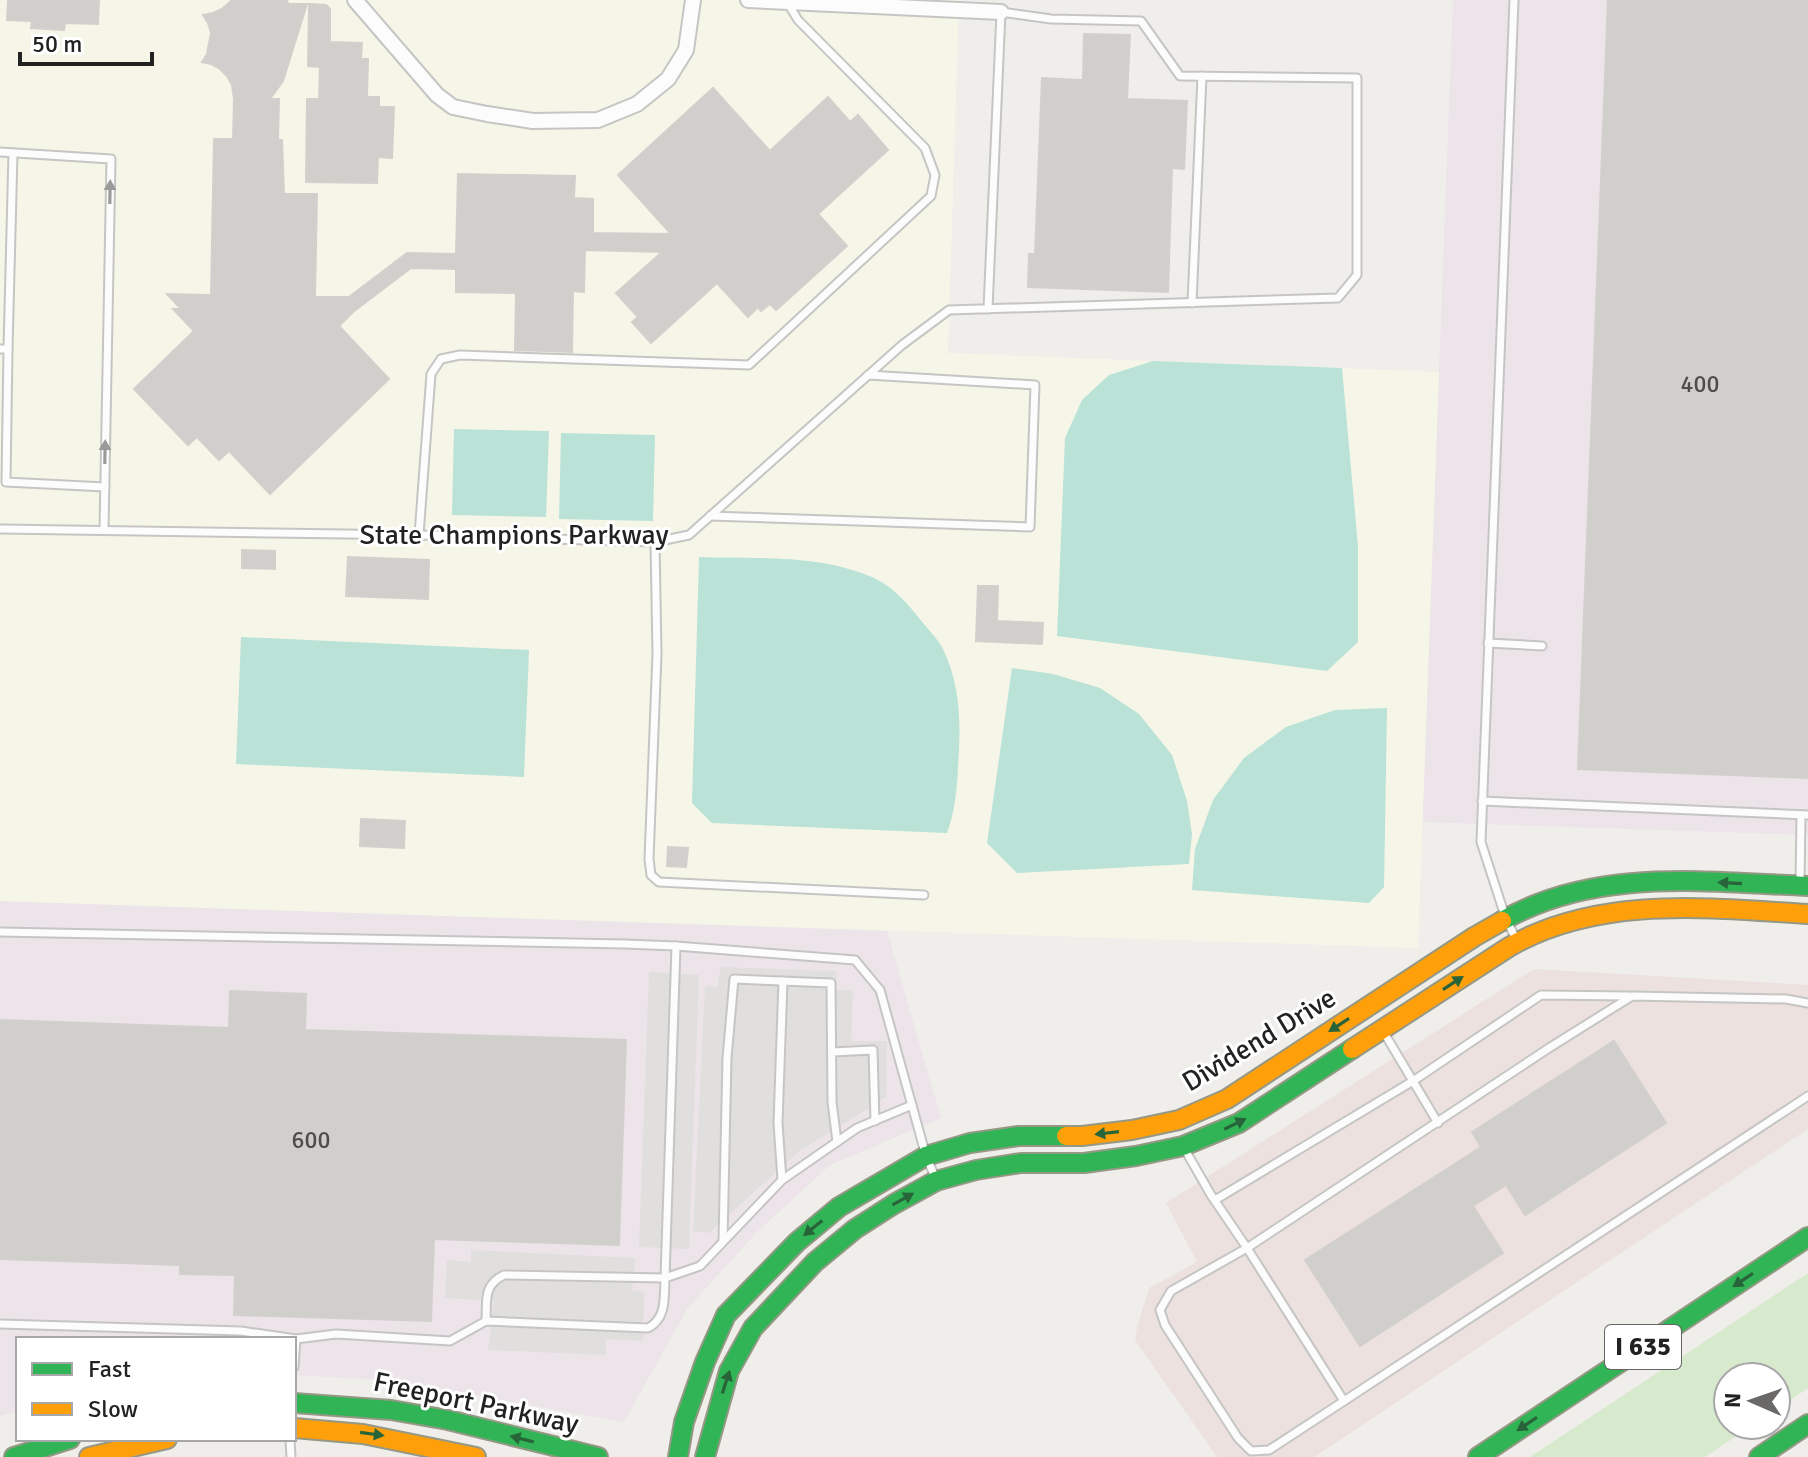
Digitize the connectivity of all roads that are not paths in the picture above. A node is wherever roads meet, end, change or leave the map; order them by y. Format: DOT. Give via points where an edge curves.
graph roads {
  1 [pos="355,0"];
  2 [pos="693,0"];
  3 [pos="748,0"];
  4 [pos="1514,0"];
  5 [pos="787,2"];
  6 [pos="1001,12"];
  7 [pos="1202,76"];
  8 [pos="0,152"];
  9 [pos="13,153"];
  10 [pos="1188,303"];
  11 [pos="988,309"];
  12 [pos="4,349"];
  13 [pos="868,375"];
  14 [pos="105,487"];
  15 [pos="710,516"];
  16 [pos="0,529"];
  17 [pos="104,530"];
  18 [pos="419,535"];
  19 [pos="655,542"];
  20 [pos="1488,643"];
  21 [pos="1542,646"];
  22 [pos="1482,801"];
  23 [pos="1804,815"];
  24 [pos="1804,886"];
  25 [pos="924,895"];
  26 [pos="1808,914"];
  27 [pos="1506,919"];
  28 [pos="0,932"];
  29 [pos="1517,943"];
  30 [pos="676,946"];
  31 [pos="783,981"];
  32 [pos="1632,996"];
  33 [pos="1808,1003"];
  34 [pos="1367,1007"];
  35 [pos="1382,1029"];
  36 [pos="832,1052"];
  37 [pos="1413,1081"];
  38 [pos="1808,1096"];
  39 [pos="912,1105"];
  40 [pos="1179,1120"];
  41 [pos="875,1121"];
  42 [pos="1438,1123"];
  43 [pos="837,1142"];
  44 [pos="1183,1146"];
  45 [pos="926,1156"];
  46 [pos="782,1180"];
  47 [pos="936,1181"];
  48 [pos="1215,1200"];
  49 [pos="1808,1237"];
  50 [pos="723,1240"];
  51 [pos="1247,1248"];
  52 [pos="665,1278"];
  53 [pos="486,1321"];
  54 [pos="0,1324"];
  55 [pos="282,1337"];
  56 [pos="296,1339"];
  57 [pos="1344,1401"];
  58 [pos="296,1403"];
  59 [pos="1808,1424"];
  60 [pos="296,1428"];
  61 [pos="64,1441"];
  62 [pos="158,1441"];
  63 [pos="14,1457"];
  64 [pos="89,1457"];
  65 [pos="476,1457"];
  66 [pos="598,1457"];
  67 [pos="678,1457"];
  68 [pos="705,1457"];
  69 [pos="1478,1457"];
  70 [pos="1759,1457"];
  1 -- 2 [label="street" via="453,107 533,121 598,120 637,104 668,79 686,50"];
  3 -- 5 [label="street"];
  4 -- 20 [label="lane"];
  5 -- 6 [label="street"];
  5 -- 18 [label="lane" via="798,20 925,148 935,175 931,196 749,365 460,355 441,359 431,374"];
  6 -- 7 [label="lane" via="1141,21 1180,76"];
  6 -- 11 [label="lane"];
  7 -- 10 [label="lane"];
  7 -- 10 [label="lane, State Champions Parkway" via="1357,78 1357,275 1338,298"];
  8 -- 9 [label="lane"];
  9 -- 12 [label="lane"];
  14 -- 9 [label="lane, one-way" via="111,159"];
  10 -- 11 [label="lane, State Champions Parkway"];
  11 -- 13 [label="lane, State Champions Parkway" via="949,310"];
  12 -- 14 [label="lane" via="6,482"];
  13 -- 15 [label="lane, State Champions Parkway"];
  13 -- 15 [label="lane" via="1035,385 1030,527"];
  14 -- 17 [label="lane"];
  15 -- 19 [label="lane, State Champions Parkway" via="689,535"];
  16 -- 17 [label="lane, State Champions Parkway"];
  17 -- 18 [label="lane, State Champions Parkway"];
  18 -- 19 [label="lane, State Champions Parkway"];
  19 -- 25 [label="lane" via="651,875 659,882"];
  20 -- 21 [label="lane"];
  20 -- 22 [label="lane"];
  22 -- 23 [label="lane"];
  22 -- 27 [label="lane" via="1481,842"];
  23 -- 24 [label="lane"];
  24 -- 27 [label="main road, Dividend Drive, one-way" via="1666,880 1612,884"];
  26 -- 29 [label="main road, Dividend Drive" via="1666,907 1616,911"];
  27 -- 29 [label="lane"];
  27 -- 34 [label="main road, Dividend Drive"];
  28 -- 30 [label="lane"];
  35 -- 29 [label="main road, Dividend Drive, one-way"];
  30 -- 39 [label="lane" via="855,960 880,990"];
  30 -- 52 [label="lane"];
  31 -- 36 [label="lane" via="831,983"];
  31 -- 46 [label="lane" via="778,1123"];
  31 -- 50 [label="lane" via="734,979"];
  32 -- 33 [label="lane"];
  32 -- 37 [label="lane" via="1541,995"];
  32 -- 42 [label="lane"];
  34 -- 35 [label="main road"];
  34 -- 40 [label="main road, Dividend Drive, one-way" via="1227,1099"];
  35 -- 37 [label="lane"];
  44 -- 35 [label="main road, Dividend Drive, one-way" via="1239,1123"];
  36 -- 41 [label="lane" via="873,1050"];
  36 -- 43 [label="lane"];
  37 -- 42 [label="lane"];
  37 -- 48 [label="lane"];
  38 -- 57 [label="lane"];
  39 -- 41 [label="lane"];
  39 -- 45 [label="lane"];
  40 -- 44 [label="main road"];
  40 -- 45 [label="main road, Dividend Drive, one-way" via="1082,1136 982,1141"];
  41 -- 43 [label="lane"];
  42 -- 51 [label="lane"];
  43 -- 46 [label="lane"];
  44 -- 47 [label="main road, Dividend Drive" via="1084,1163 1021,1163"];
  44 -- 48 [label="lane"];
  45 -- 47 [label="lane"];
  45 -- 67 [label="main road, Dividend Drive, one-way" via="839,1207 726,1315 694,1392"];
  46 -- 50 [label="lane"];
  68 -- 47 [label="main road, Dividend Drive, one-way" via="729,1371 753,1328 815,1262 855,1229"];
  48 -- 51 [label="lane"];
  49 -- 69 [label="main road, I 635, one-way"];
  50 -- 52 [label="lane" via="700,1266"];
  51 -- 57 [label="lane"];
  51 -- 57 [label="lane" via="1171,1291 1160,1310 1165,1325 1251,1451 1269,1450"];
  52 -- 53 [label="lane" via="504,1275 493,1280 488,1291"];
  52 -- 53 [label="lane" via="663,1311 648,1328"];
  53 -- 56 [label="lane" via="450,1341 336,1334"];
  54 -- 55 [label="lane" via="241,1331"];
  66 -- 58 [label="main road, Freeport Parkway, one-way" via="448,1420"];
  59 -- 70 [label="main road"];
  60 -- 65 [label="main road, Freeport Parkway, one-way" via="370,1433"];
  61 -- 63 [label="main road"];
  62 -- 64 [label="main road"];
}
